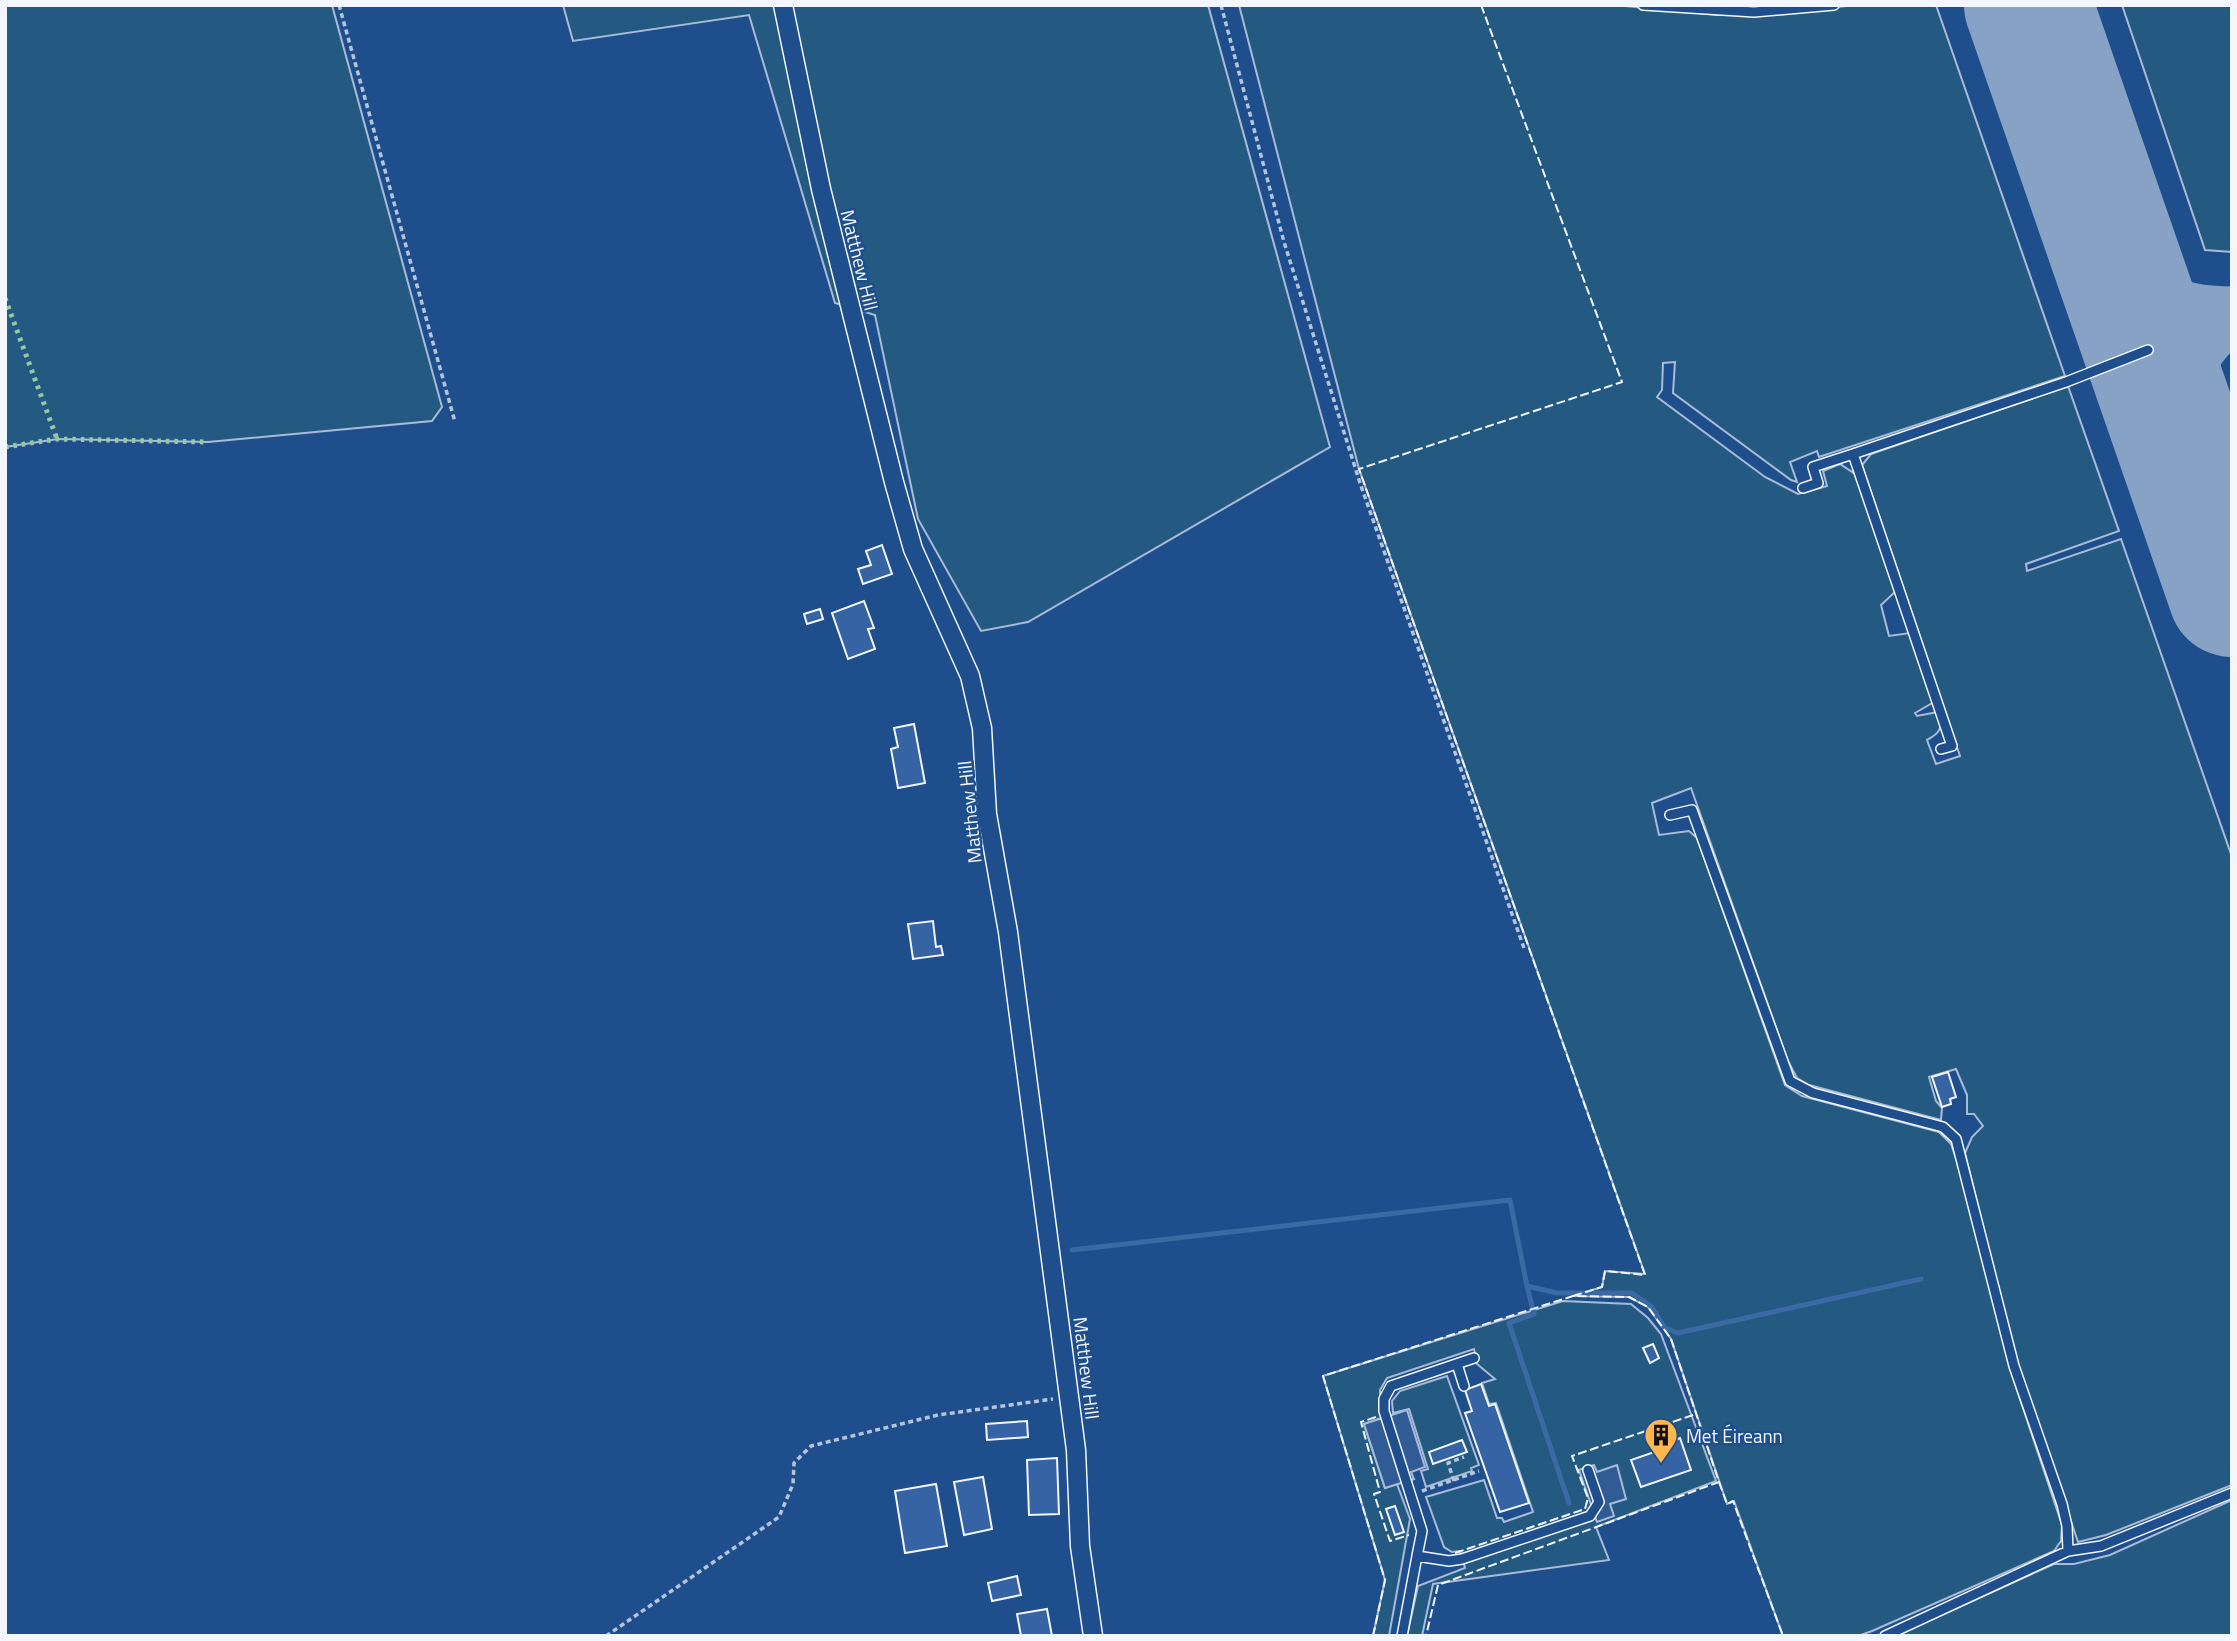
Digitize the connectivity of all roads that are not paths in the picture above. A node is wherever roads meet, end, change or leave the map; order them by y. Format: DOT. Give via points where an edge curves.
graph roads {
  1 [pos="783,5"];
  2 [pos="1643,5"];
  3 [pos="1834,5"];
  4 [pos="2148,350"];
  5 [pos="1853,454"];
  6 [pos="1802,488"];
  7 [pos="1941,749"];
  8 [pos="1670,816"];
  9 [pos="1474,1358"];
  10 [pos="1457,1364"];
  11 [pos="1464,1386"];
  12 [pos="1588,1470"];
  13 [pos="2232,1493"];
  14 [pos="2068,1551"];
  15 [pos="1418,1556"];
  16 [pos="1094,1636"];
  17 [pos="1402,1636"];
  18 [pos="1885,1636"];
  1 -- 16 [label="street, Matthew Hill" via="821,189 894,482 913,549 970,676 982,729 988,814 1010,946 1076,1450 1080,1546"];
  2 -- 3 [label="lane" via="1754,12"];
  4 -- 5 [label="lane"];
  5 -- 6 [label="lane" via="1813,467 1818,482"];
  5 -- 7 [label="lane" via="1952,746"];
  8 -- 14 [label="lane" via="1692,810 1790,1081 1813,1093 1943,1127 1956,1139 2014,1366 2062,1504"];
  9 -- 10 [label="lane"];
  10 -- 11 [label="lane"];
  10 -- 15 [label="lane" via="1391,1386 1386,1392 1384,1411 1422,1531"];
  12 -- 15 [label="lane" via="1599,1502 1590,1516 1462,1559"];
  13 -- 14 [label="lane" via="2101,1546"];
  14 -- 18 [label="lane"];
  15 -- 17 [label="lane"];
}
